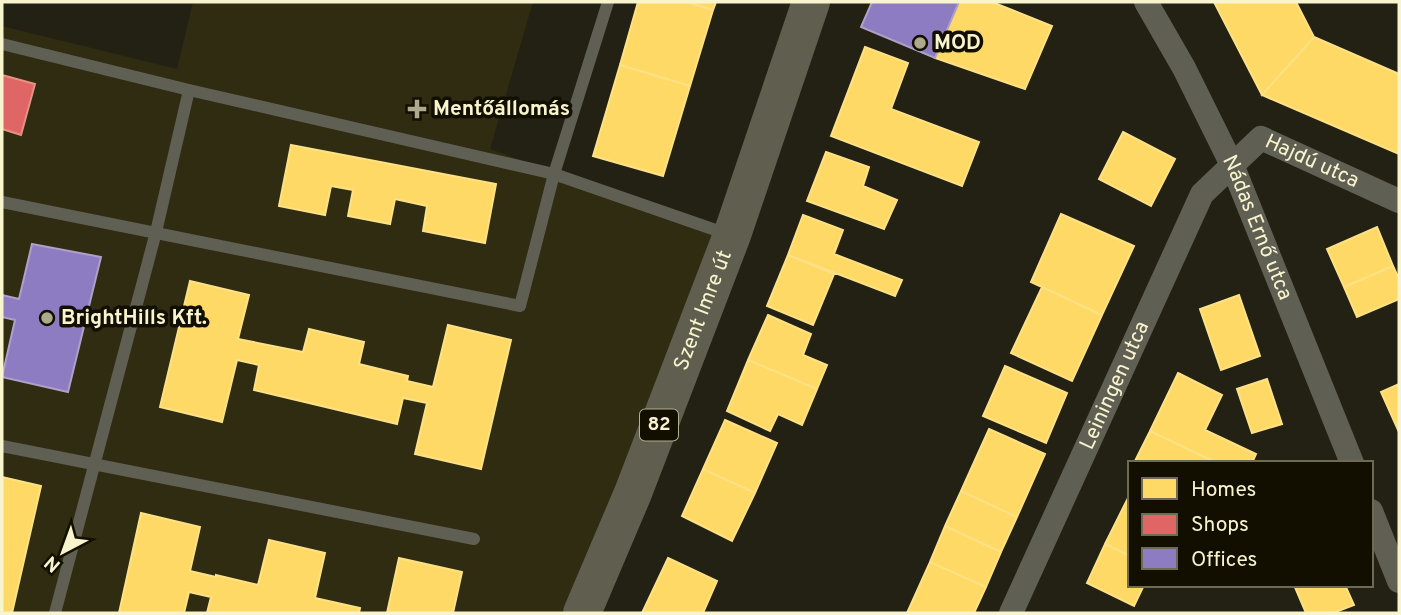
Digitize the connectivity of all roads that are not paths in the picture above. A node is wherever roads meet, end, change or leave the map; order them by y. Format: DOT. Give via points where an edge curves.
graph roads {
  1 [pos="608,2"];
  2 [pos="811,2"];
  3 [pos="1146,2"];
  4 [pos="2,44"];
  5 [pos="189,90"];
  6 [pos="1233,167"];
  7 [pos="554,174"];
  8 [pos="1399,201"];
  9 [pos="2,202"];
  10 [pos="156,232"];
  11 [pos="732,235"];
  12 [pos="2,446"];
  13 [pos="1351,461"];
  14 [pos="95,465"];
  15 [pos="1373,517"];
  16 [pos="474,539"];
  17 [pos="1399,581"];
  18 [pos="54,613"];
  19 [pos="582,613"];
  20 [pos="1011,613"];
  1 -- 7 [label="lane"];
  2 -- 11 [label="main road, Szent Imre út / 82"];
  3 -- 6 [label="street, Nádas Ernő utca"];
  4 -- 5 [label="lane"];
  5 -- 7 [label="lane"];
  5 -- 10 [label="lane"];
  6 -- 8 [label="street, Hajdú utca" via="1261,138"];
  6 -- 13 [label="street, Nádas Ernő utca"];
  6 -- 20 [label="street, Leiningen utca" via="1202,194"];
  7 -- 10 [label="lane" via="520,306"];
  7 -- 11 [label="lane"];
  9 -- 10 [label="lane"];
  10 -- 14 [label="lane"];
  11 -- 19 [label="main road, Szent Imre út / 82"];
  12 -- 14 [label="lane"];
  14 -- 16 [label="lane"];
  14 -- 18 [label="lane"];
  15 -- 17 [label="street"];
}
